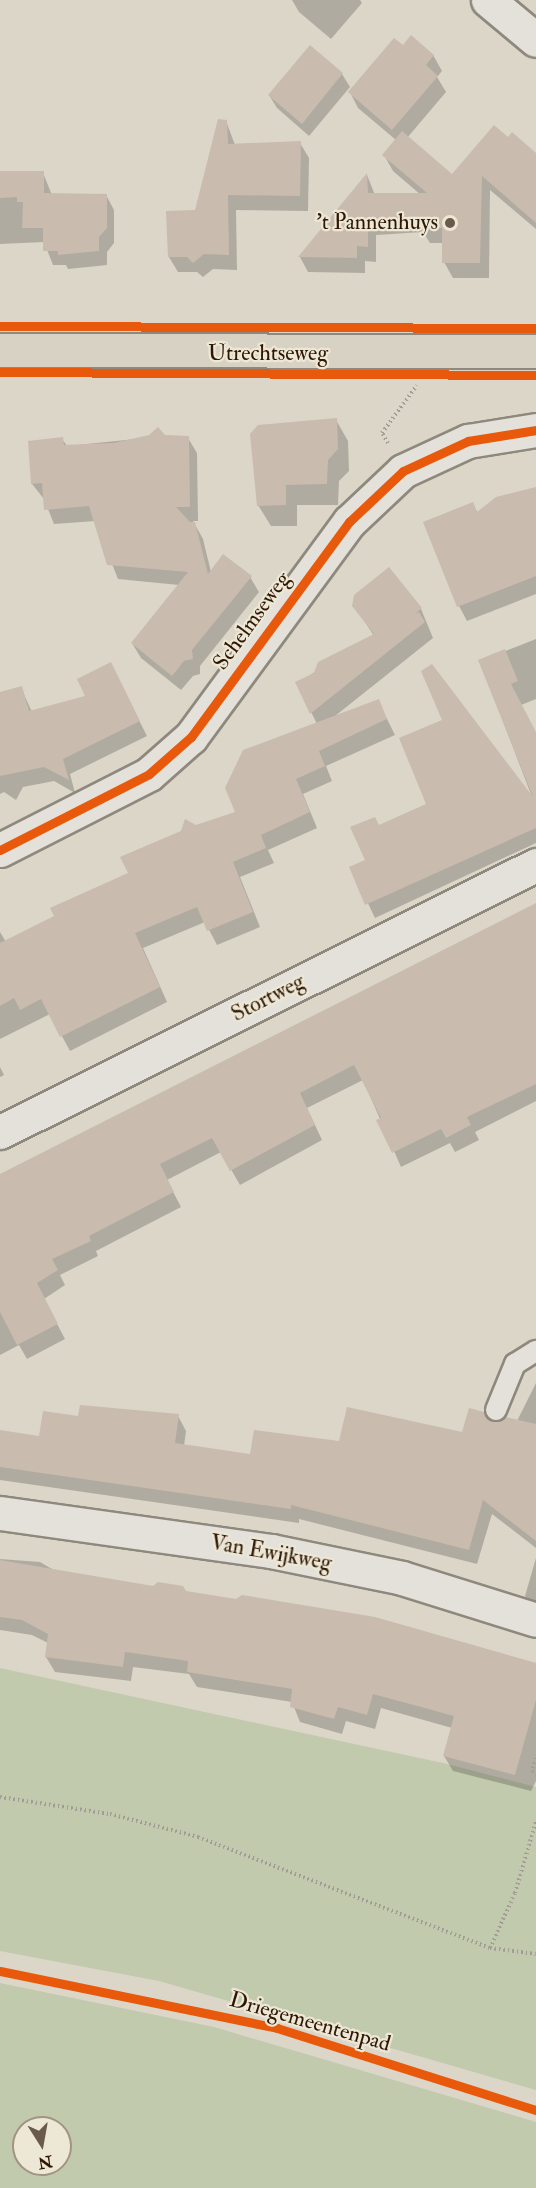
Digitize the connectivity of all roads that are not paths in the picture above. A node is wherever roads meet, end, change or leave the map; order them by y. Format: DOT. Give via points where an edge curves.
graph roads {
  1 [pos="488,0"];
  2 [pos="536,40"];
  3 [pos="0,350"];
  4 [pos="536,351"];
  5 [pos="536,430"];
  6 [pos="0,850"];
  7 [pos="536,865"];
  8 [pos="0,1132"];
  9 [pos="536,1351"];
  10 [pos="496,1410"];
  11 [pos="0,1513"];
  12 [pos="536,1620"];
  1 -- 2 [label="street"];
  3 -- 4 [label="main road, Utrechtseweg"];
  5 -- 6 [label="street, Schelmseweg" via="468,441 403,471 349,522 191,737 149,774"];
  7 -- 8 [label="street, Stortweg"];
  9 -- 10 [label="lane" via="515,1364"];
  11 -- 12 [label="street, Van Ewijkweg" via="271,1551 402,1578"];
}
